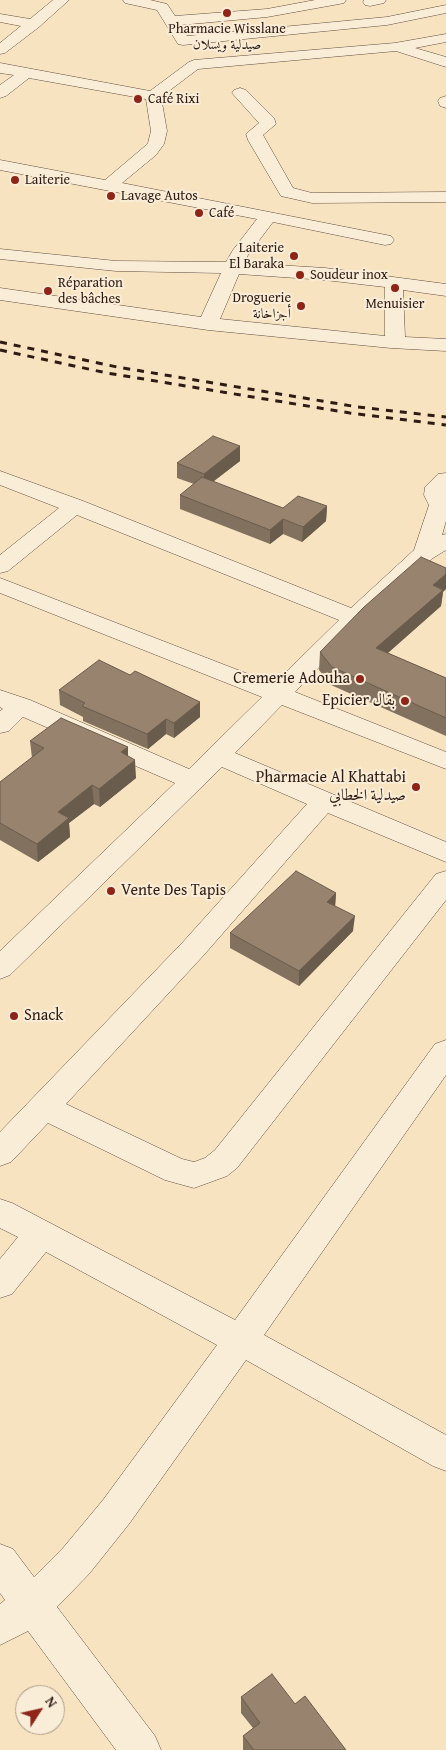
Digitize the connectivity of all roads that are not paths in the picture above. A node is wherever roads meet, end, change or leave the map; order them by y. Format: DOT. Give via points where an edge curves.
graph roads {
  1 [pos="62,0"];
  2 [pos="130,0"];
  3 [pos="339,0"];
  4 [pos="372,1"];
  5 [pos="180,4"];
  6 [pos="162,7"];
  7 [pos="446,9"];
  8 [pos="0,18"];
  9 [pos="171,21"];
  10 [pos="387,21"];
  11 [pos="34,24"];
  12 [pos="446,38"];
  13 [pos="6,40"];
  14 [pos="183,41"];
  15 [pos="411,46"];
  16 [pos="395,47"];
  17 [pos="0,50"];
  18 [pos="446,62"];
  19 [pos="194,65"];
  20 [pos="0,68"];
  21 [pos="26,73"];
  22 [pos="0,92"];
  23 [pos="240,94"];
  24 [pos="153,96"];
  25 [pos="0,165"];
  26 [pos="109,185"];
  27 [pos="446,197"];
  28 [pos="269,216"];
  29 [pos="385,240"];
  30 [pos="0,254"];
  31 [pos="31,259"];
  32 [pos="232,268"];
  33 [pos="394,282"];
  34 [pos="9,286"];
  35 [pos="446,290"];
  36 [pos="208,324"];
  37 [pos="395,342"];
  38 [pos="446,345"];
  39 [pos="0,477"];
  40 [pos="446,479"];
  41 [pos="75,506"];
  42 [pos="443,507"];
  43 [pos="436,547"];
  44 [pos="0,566"];
  45 [pos="0,585"];
  46 [pos="354,618"];
  47 [pos="280,694"];
  48 [pos="11,702"];
  49 [pos="0,725"];
  50 [pos="219,756"];
  51 [pos="446,761"];
  52 [pos="193,781"];
  53 [pos="324,801"];
  54 [pos="446,853"];
  55 [pos="446,881"];
  56 [pos="0,968"];
  57 [pos="446,1052"];
  58 [pos="44,1107"];
  59 [pos="0,1153"];
  60 [pos="0,1212"];
  61 [pos="40,1234"];
  62 [pos="0,1284"];
  63 [pos="241,1340"];
  64 [pos="446,1454"];
  65 [pos="0,1562"];
  66 [pos="33,1605"];
  67 [pos="0,1626"];
  68 [pos="141,1750"];
  1 -- 11 [label="street"];
  2 -- 6 [label="street"];
  3 -- 9 [label="street" via="267,13"];
  4 -- 10 [label="street"];
  5 -- 6 [label="street"];
  6 -- 9 [label="street"];
  7 -- 10 [label="street"];
  8 -- 11 [label="street"];
  9 -- 14 [label="street"];
  10 -- 14 [label="street"];
  10 -- 15 [label="street"];
  11 -- 13 [label="street"];
  12 -- 15 [label="street"];
  13 -- 17 [label="street"];
  14 -- 19 [label="street"];
  15 -- 16 [label="street"];
  16 -- 18 [label="street"];
  16 -- 19 [label="street"];
  19 -- 24 [label="street"];
  20 -- 21 [label="street"];
  21 -- 22 [label="street"];
  21 -- 24 [label="street"];
  23 -- 27 [label="street" via="266,118 268,124 254,134 287,192 312,198"];
  24 -- 26 [label="street" via="159,131 156,144"];
  25 -- 26 [label="street"];
  26 -- 28 [label="street"];
  28 -- 29 [label="street"];
  28 -- 32 [label="street" via="246,243"];
  30 -- 31 [label="street"];
  31 -- 32 [label="street" via="116,266"];
  31 -- 34 [label="street"];
  32 -- 33 [label="street"];
  32 -- 36 [label="street"];
  33 -- 35 [label="street"];
  33 -- 37 [label="street"];
  34 -- 36 [label="street"];
  36 -- 37 [label="street"];
  37 -- 38 [label="street"];
  39 -- 41 [label="street"];
  40 -- 42 [label="street" via="435,492"];
  41 -- 44 [label="street"];
  41 -- 46 [label="street"];
  42 -- 43 [label="street"];
  43 -- 46 [label="street"];
  45 -- 47 [label="street"];
  46 -- 47 [label="street"];
  47 -- 50 [label="street"];
  47 -- 51 [label="street"];
  48 -- 49 [label="street"];
  48 -- 52 [label="street"];
  50 -- 52 [label="street"];
  50 -- 53 [label="street"];
  52 -- 56 [label="street"];
  53 -- 54 [label="street"];
  53 -- 58 [label="street" via="193,949"];
  55 -- 58 [label="street" via="226,1159 216,1167 194,1175 176,1171"];
  57 -- 63 [label="street"];
  58 -- 59 [label="street"];
  60 -- 61 [label="street"];
  61 -- 62 [label="street"];
  61 -- 63 [label="street"];
  63 -- 64 [label="street"];
  63 -- 66 [label="street" via="116,1512 76,1561"];
  65 -- 66 [label="street"];
  66 -- 67 [label="street"];
  66 -- 68 [label="street"];
}
